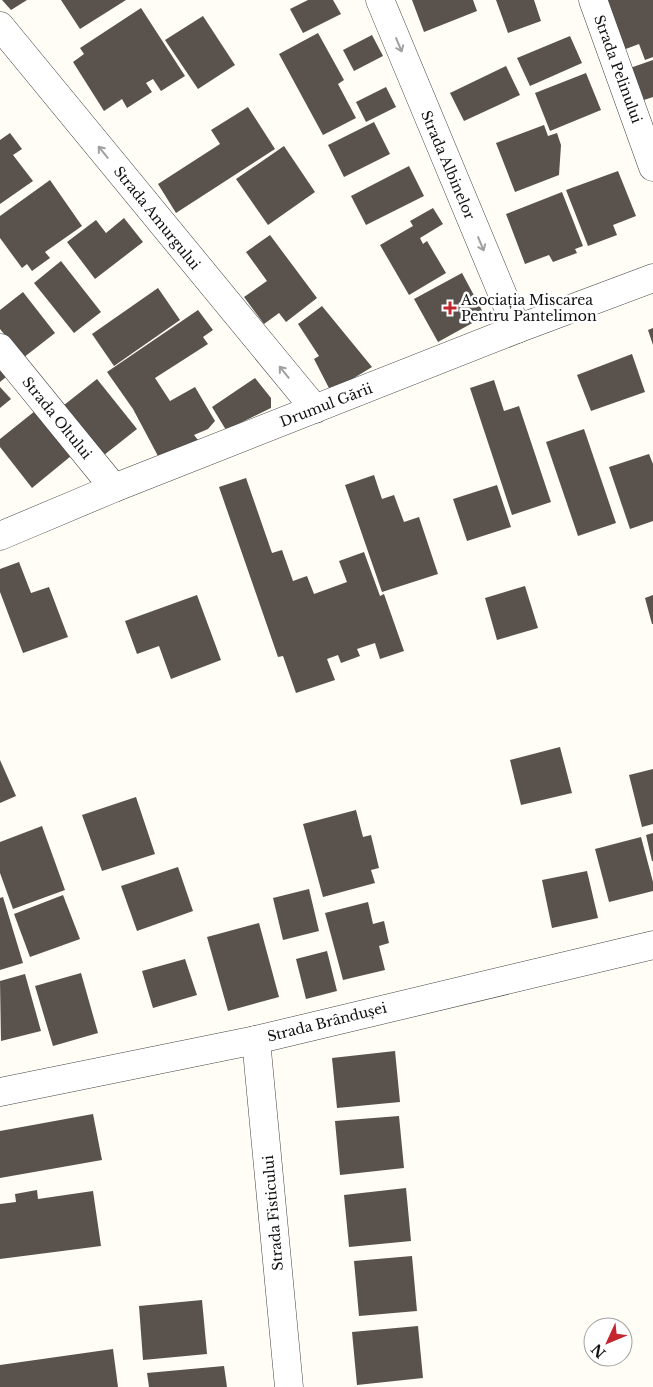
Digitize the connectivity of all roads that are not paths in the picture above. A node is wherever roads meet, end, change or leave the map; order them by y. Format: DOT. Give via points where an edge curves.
graph roads {
  1 [pos="380,0"];
  2 [pos="593,0"];
  3 [pos="0,26"];
  4 [pos="653,167"];
  5 [pos="653,278"];
  6 [pos="517,329"];
  7 [pos="0,348"];
  8 [pos="315,410"];
  9 [pos="114,488"];
  10 [pos="0,536"];
  11 [pos="653,945"];
  12 [pos="256,1040"];
  13 [pos="0,1092"];
  14 [pos="289,1387"];
  1 -- 6 [label="street, Strada Albinelor, one-way"];
  2 -- 4 [label="street, Strada Pelinului"];
  8 -- 3 [label="street, Strada Amurgului, one-way"];
  5 -- 6 [label="street, Drumul Gării"];
  6 -- 8 [label="street, Drumul Gării"];
  7 -- 9 [label="street, Strada Oltului"];
  8 -- 9 [label="street, Drumul Gării"];
  9 -- 10 [label="street, Drumul Gării"];
  11 -- 12 [label="street, Strada Brândușei"];
  12 -- 13 [label="street, Strada Brândușei"];
  12 -- 14 [label="street, Strada Fisticului"];
}
